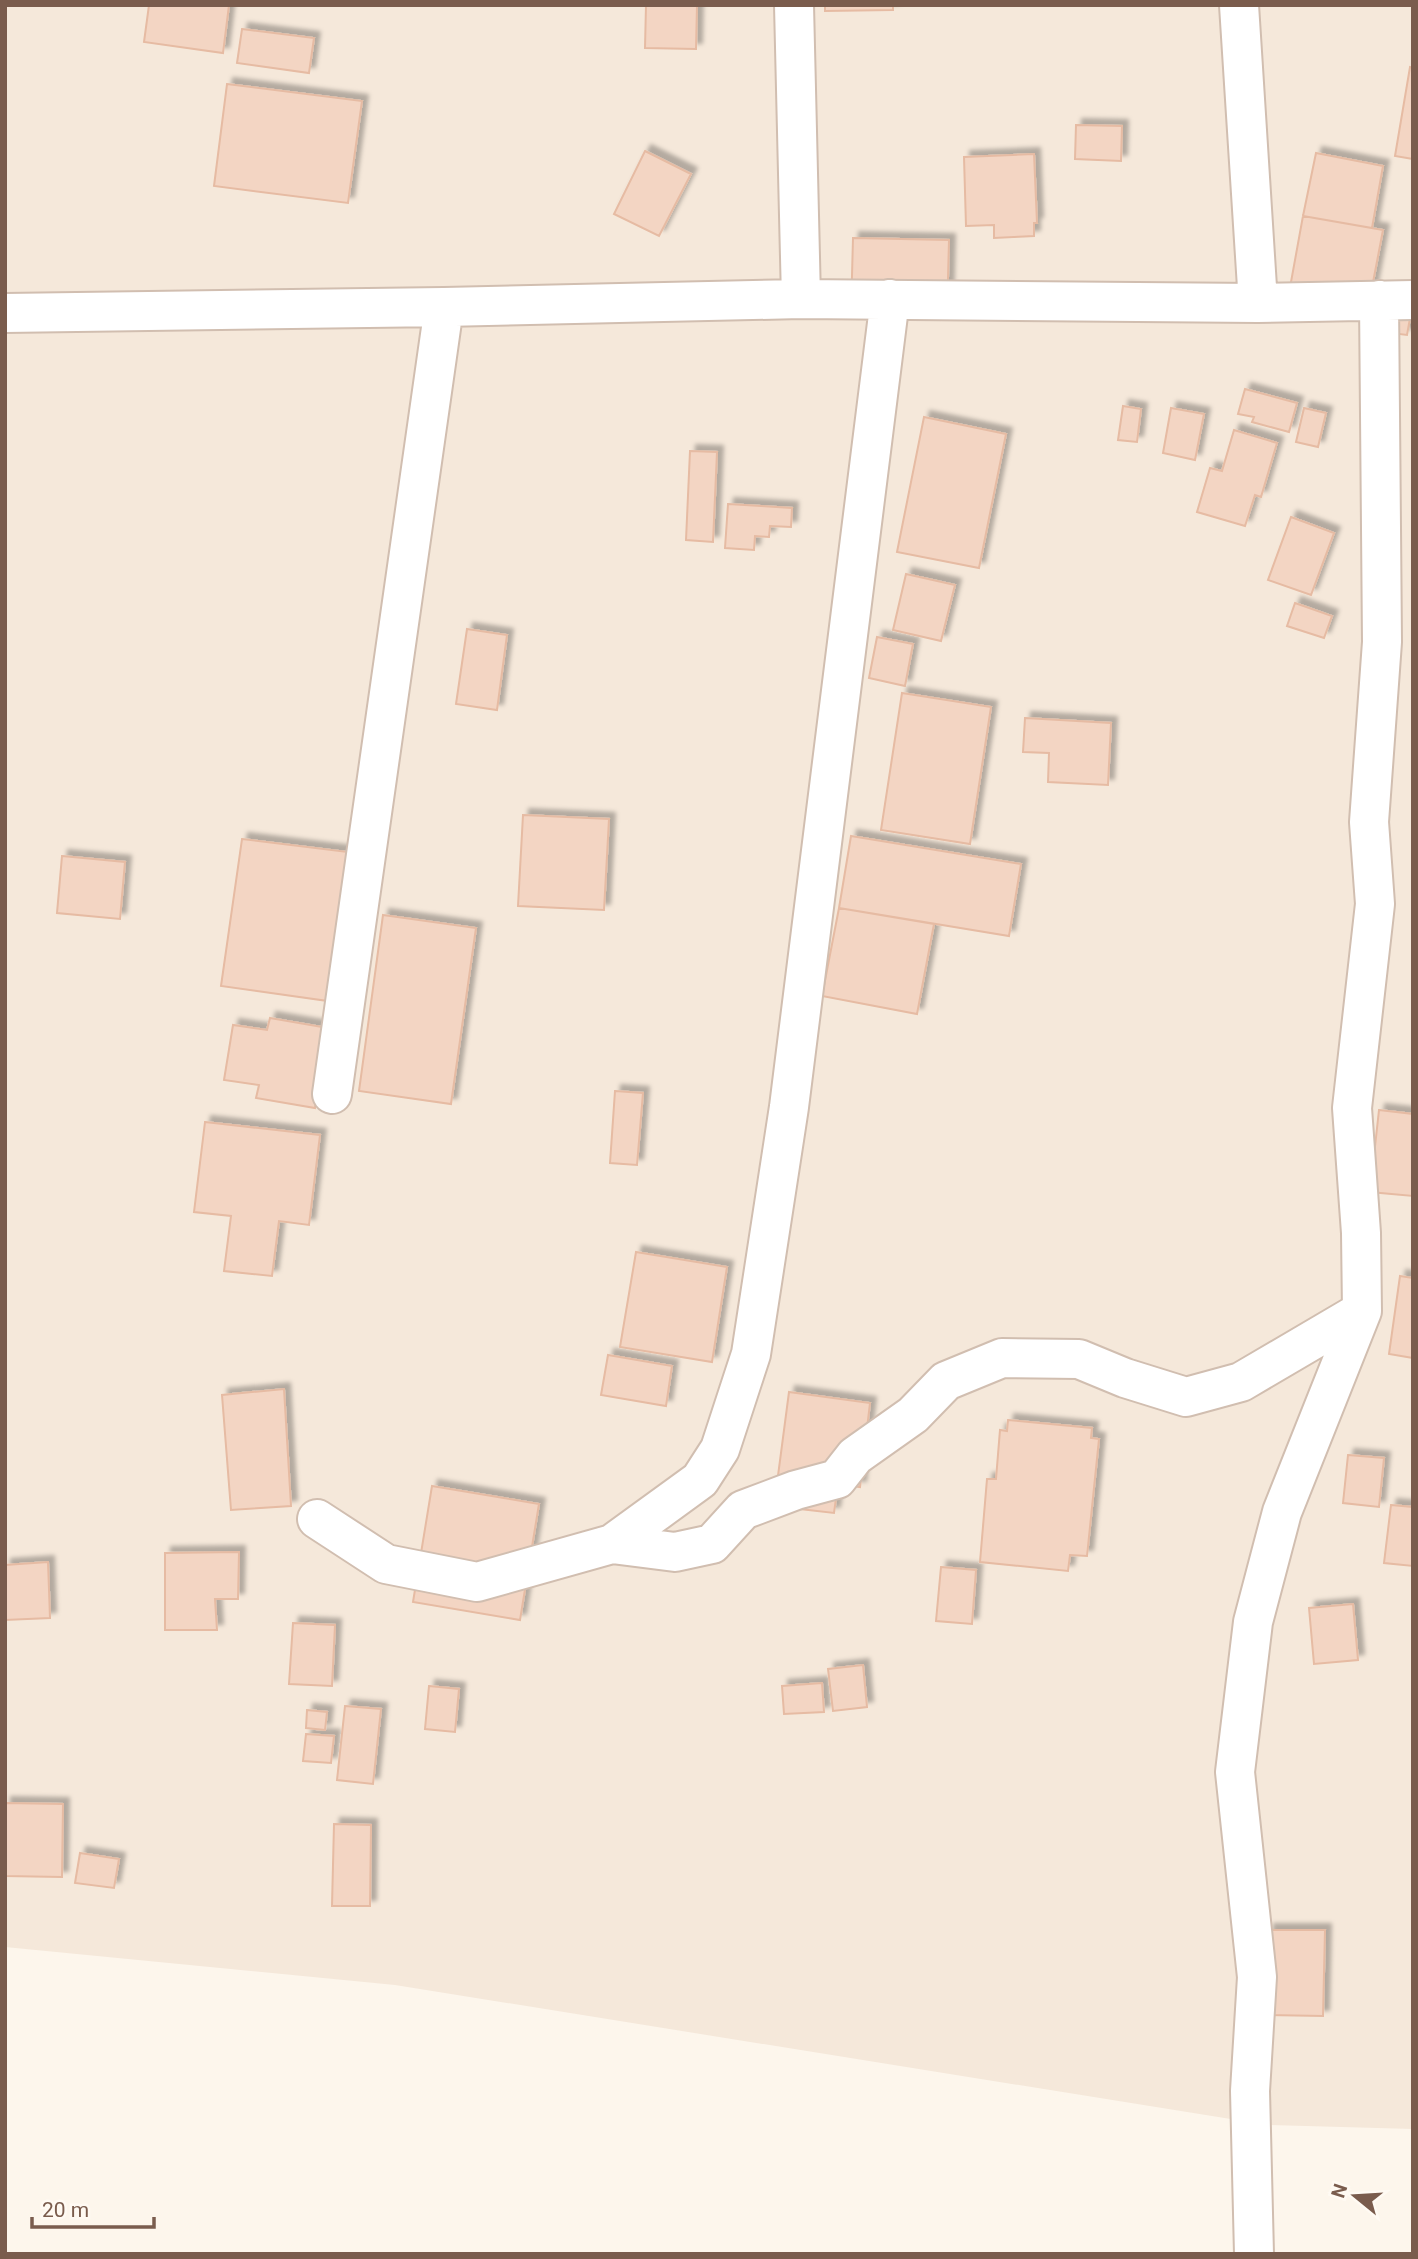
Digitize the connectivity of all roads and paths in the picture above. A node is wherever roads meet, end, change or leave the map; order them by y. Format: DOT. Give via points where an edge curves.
graph roads {
  1 [pos="794,5"];
  2 [pos="1239,5"];
  3 [pos="801,299"];
  4 [pos="890,299"];
  5 [pos="1396,300"];
  6 [pos="1258,303"];
  7 [pos="444,307"];
  8 [pos="5,313"];
  9 [pos="332,1094"];
  10 [pos="1362,1311"];
  11 [pos="317,1519"];
  12 [pos="612,1544"];
  13 [pos="1254,2254"];
  1 -- 3 [label="street"];
  2 -- 6 [label="street"];
  3 -- 4 [label="street"];
  3 -- 7 [label="street"];
  4 -- 6 [label="street"];
  4 -- 12 [label="street" via="789,1107 751,1354 720,1449 700,1480"];
  5 -- 6 [label="street"];
  5 -- 10 [label="street" via="1382,642 1369,821 1375,904 1352,1108"];
  7 -- 8 [label="street"];
  7 -- 9 [label="street"];
  10 -- 12 [label="street" via="1241,1382 1185,1397 1079,1359 1002,1358 946,1381 913,1415 855,1456 837,1479 743,1510 712,1544 676,1552"];
  10 -- 13 [label="street" via="1282,1512 1253,1622 1235,1772 1256,1977 1250,2091"];
  11 -- 12 [label="street" via="386,1564 477,1582"];
}
